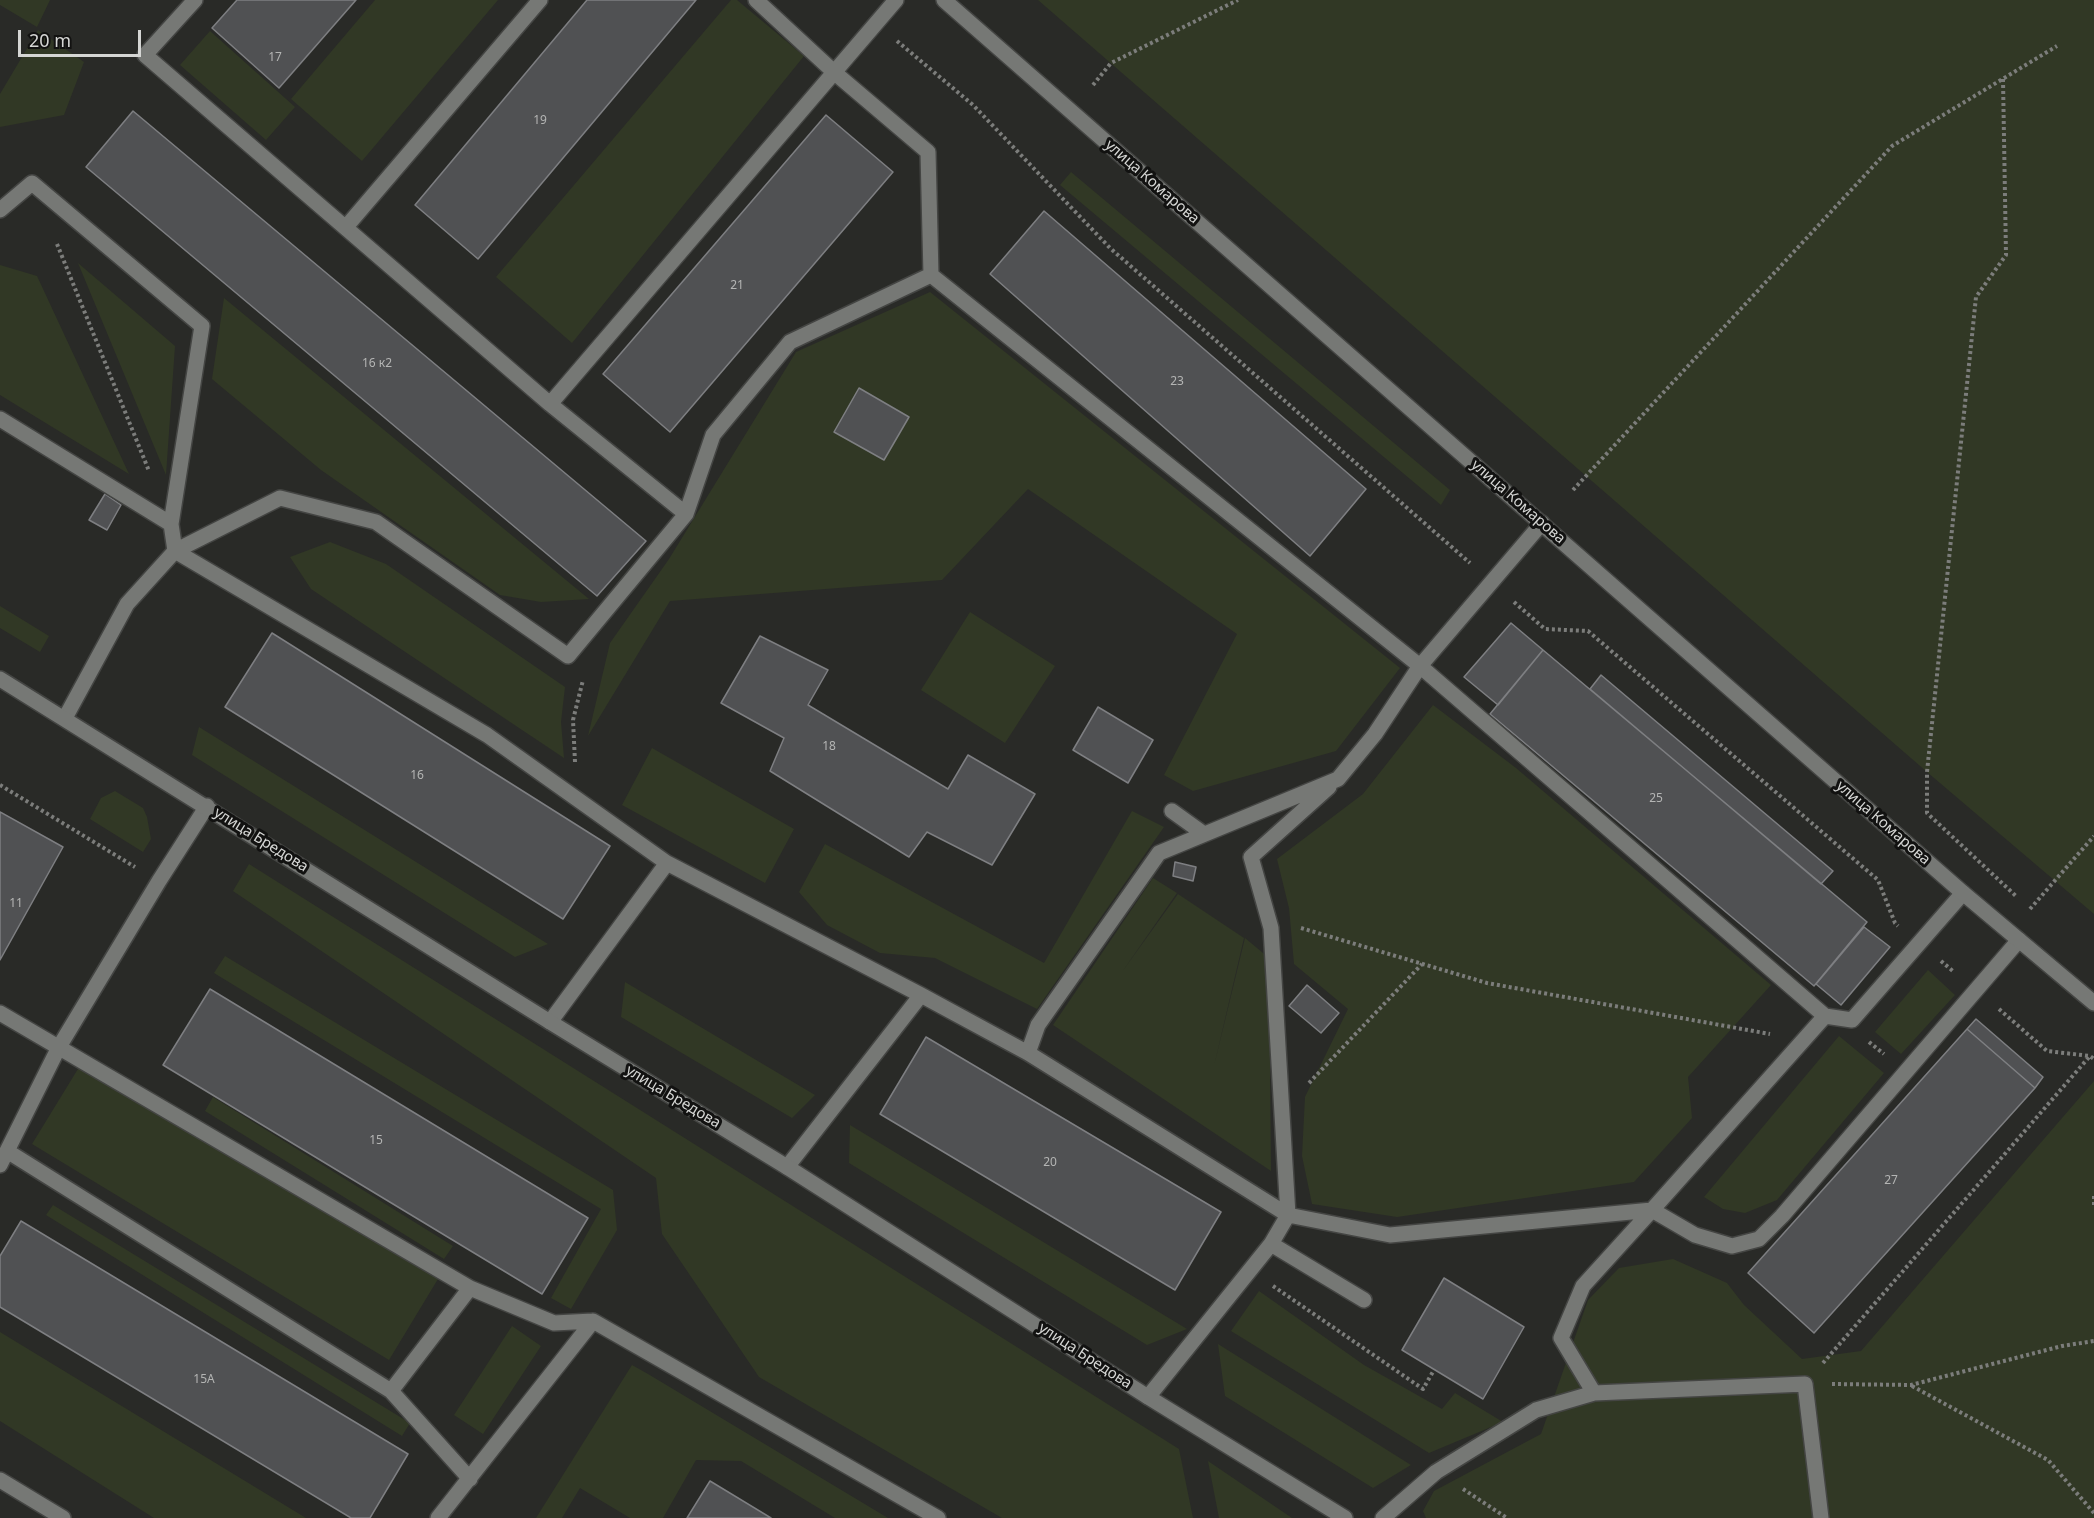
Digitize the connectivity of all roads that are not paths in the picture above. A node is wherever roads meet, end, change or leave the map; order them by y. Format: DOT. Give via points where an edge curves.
graph roads {
  1 [pos="195,0"];
  2 [pos="540,0"];
  3 [pos="756,0"];
  4 [pos="896,0"];
  5 [pos="944,0"];
  6 [pos="835,73"];
  7 [pos="0,210"];
  8 [pos="346,227"];
  9 [pos="931,275"];
  10 [pos="550,404"];
  11 [pos="0,419"];
  12 [pos="686,514"];
  13 [pos="171,524"];
  14 [pos="1542,524"];
  15 [pos="175,551"];
  16 [pos="1420,666"];
  17 [pos="0,679"];
  18 [pos="65,718"];
  19 [pos="1338,779"];
  20 [pos="207,806"];
  21 [pos="1172,811"];
  22 [pos="1204,834"];
  23 [pos="667,863"];
  24 [pos="1963,893"];
  25 [pos="2019,940"];
  26 [pos="921,995"];
  27 [pos="2094,1003"];
  28 [pos="0,1013"];
  29 [pos="1825,1016"];
  30 [pos="550,1022"];
  31 [pos="59,1047"];
  32 [pos="1028,1053"];
  33 [pos="4,1158"];
  34 [pos="787,1167"];
  35 [pos="1652,1210"];
  36 [pos="1288,1215"];
  37 [pos="1271,1245"];
  38 [pos="470,1288"];
  39 [pos="1364,1300"];
  40 [pos="593,1322"];
  41 [pos="391,1391"];
  42 [pos="1594,1393"];
  43 [pos="1148,1397"];
  44 [pos="470,1479"];
  45 [pos="0,1480"];
  46 [pos="63,1518"];
  47 [pos="438,1518"];
  48 [pos="938,1518"];
  49 [pos="1345,1518"];
  50 [pos="1383,1518"];
  51 [pos="1821,1518"];
  1 -- 8 [label="main road" via="145,55"];
  2 -- 8 [label="main road"];
  3 -- 6 [label="main road"];
  4 -- 6 [label="main road"];
  5 -- 14 [label="main road, улица Комарова"];
  6 -- 9 [label="main road" via="928,152"];
  6 -- 10 [label="main road"];
  7 -- 13 [label="main road" via="32,183 202,326"];
  8 -- 10 [label="main road"];
  9 -- 12 [label="main road" via="790,342 713,435"];
  9 -- 16 [label="main road"];
  10 -- 12 [label="main road"];
  11 -- 13 [label="main road"];
  12 -- 15 [label="main road" via="568,656 376,522 280,498"];
  13 -- 15 [label="main road"];
  14 -- 16 [label="main road"];
  14 -- 24 [label="main road, улица Комарова"];
  15 -- 18 [label="main road" via="127,604"];
  15 -- 23 [label="main road" via="487,735"];
  16 -- 19 [label="main road" via="1375,734"];
  16 -- 29 [label="main road"];
  17 -- 18 [label="main road, улица Бредова"];
  18 -- 20 [label="main road, улица Бредова"];
  19 -- 22 [label="main road"];
  19 -- 36 [label="main road" via="1251,857 1271,928"];
  20 -- 30 [label="main road, улица Бредова"];
  20 -- 31 [label="main road"];
  21 -- 22 [label="main road"];
  22 -- 32 [label="main road" via="1159,853 1038,1025"];
  23 -- 26 [label="main road"];
  23 -- 30 [label="main road"];
  24 -- 25 [label="main road, улица Комарова"];
  24 -- 29 [label="main road" via="1852,1020"];
  25 -- 27 [label="main road, улица Комарова"];
  25 -- 35 [label="main road" via="1759,1239 1732,1246 1695,1234"];
  26 -- 32 [label="main road"];
  26 -- 34 [label="main road"];
  28 -- 31 [label="main road"];
  29 -- 35 [label="main road"];
  30 -- 34 [label="main road, улица Бредова"];
  31 -- 33 [label="main road"];
  31 -- 38 [label="main road"];
  32 -- 36 [label="main road"];
  33 -- 41 [label="main road"];
  34 -- 43 [label="main road, улица Бредова"];
  35 -- 36 [label="main road" via="1390,1234"];
  35 -- 42 [label="main road" via="1583,1286 1560,1338"];
  36 -- 37 [label="main road"];
  37 -- 39 [label="main road"];
  37 -- 43 [label="main road"];
  38 -- 40 [label="main road" via="554,1323"];
  38 -- 41 [label="main road"];
  40 -- 44 [label="main road"];
  40 -- 48 [label="main road"];
  41 -- 44 [label="main road"];
  42 -- 50 [label="main road" via="1536,1410 1436,1472"];
  42 -- 51 [label="main road" via="1805,1384"];
  43 -- 49 [label="main road, улица Бредова"];
  44 -- 47 [label="main road"];
  45 -- 46 [label="main road"];
}
